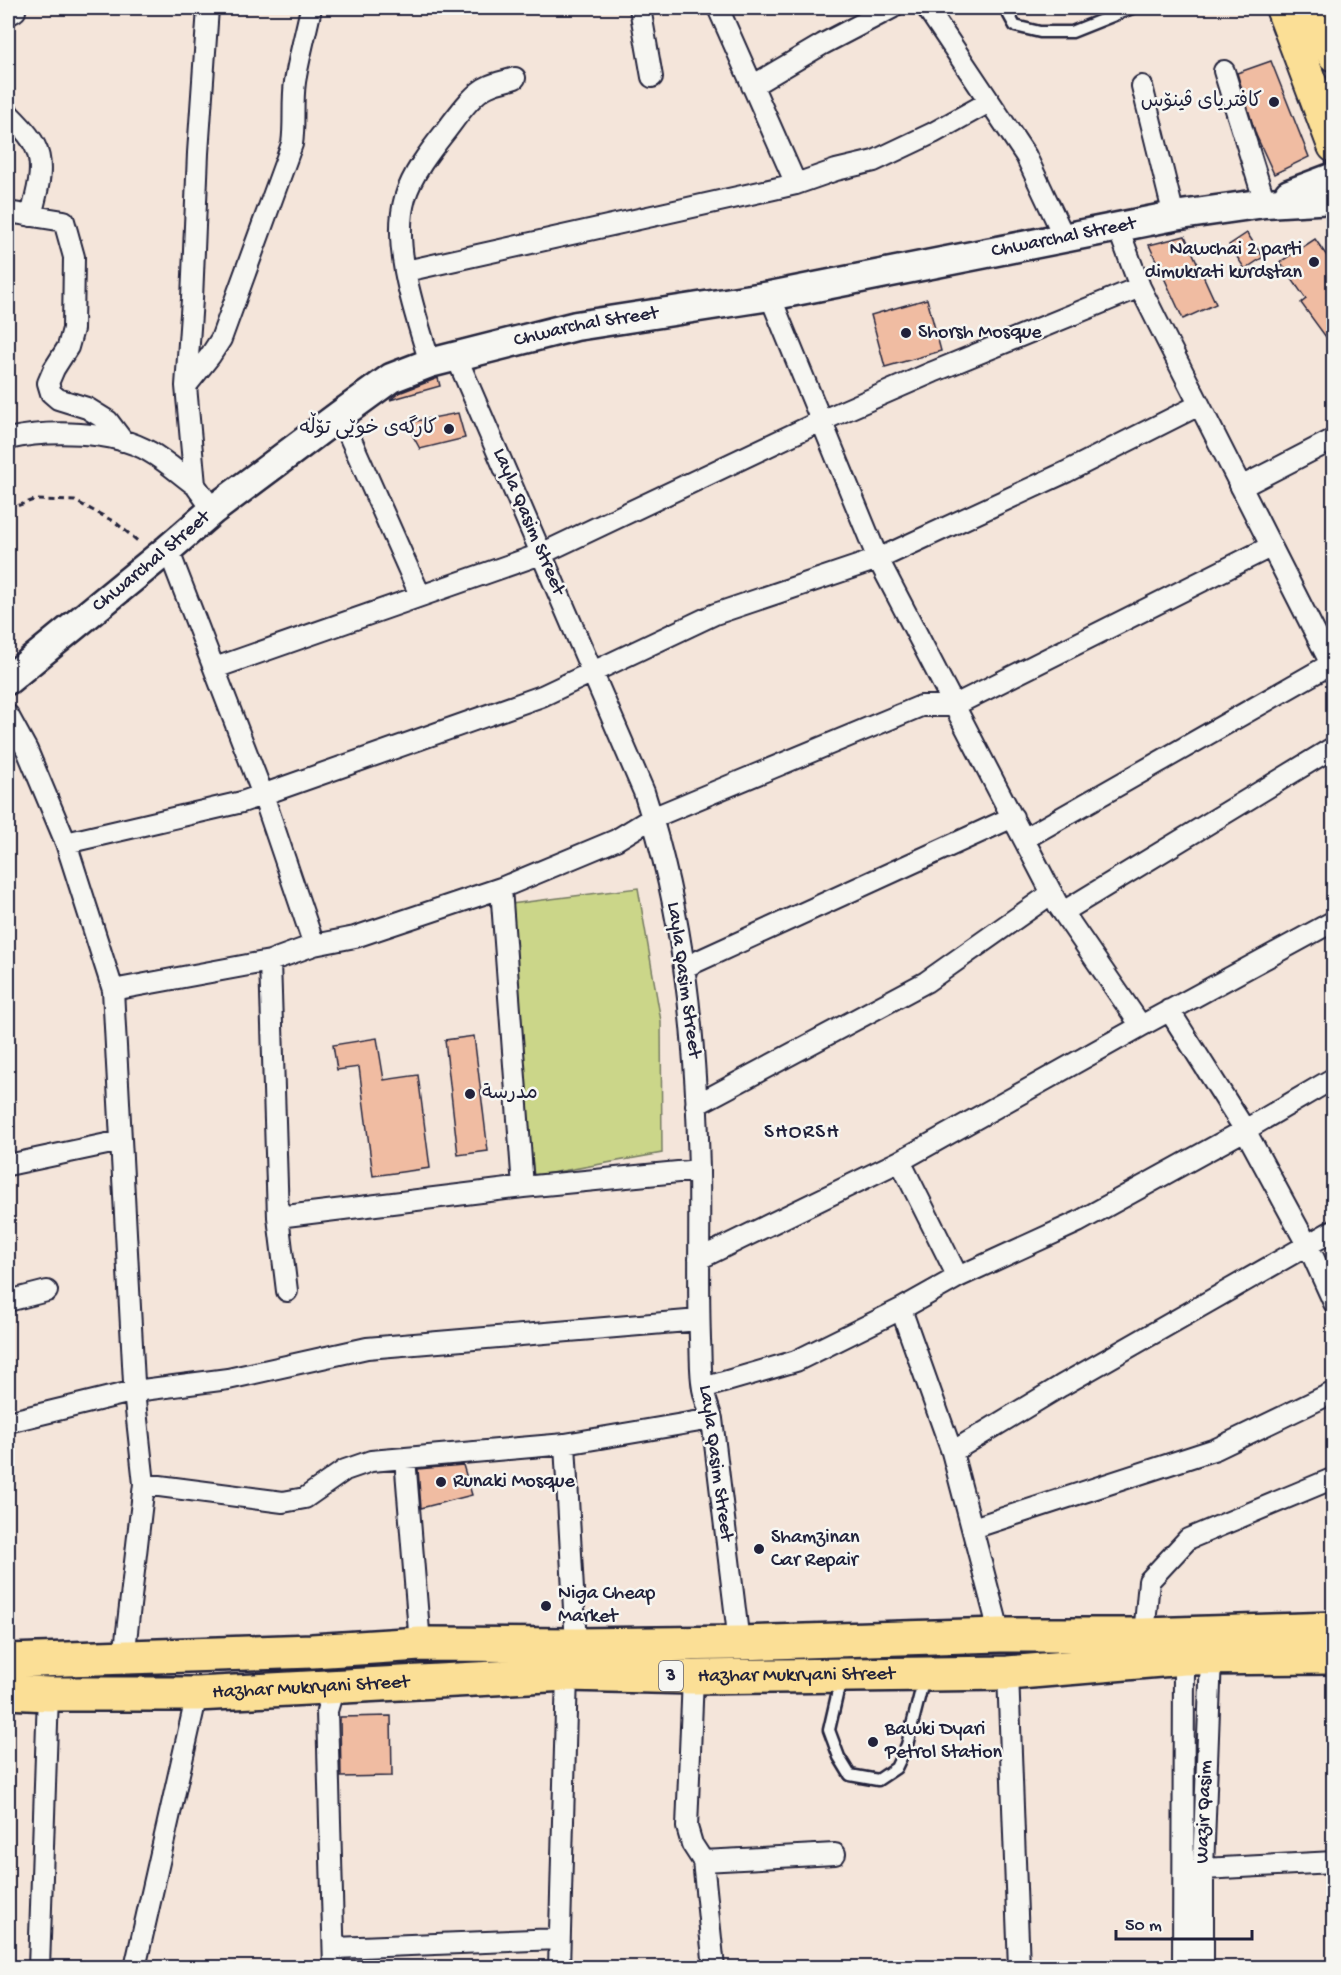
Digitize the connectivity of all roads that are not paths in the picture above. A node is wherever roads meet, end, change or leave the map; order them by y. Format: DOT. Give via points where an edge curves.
graph roads {
  1 [pos="15,8"];
  2 [pos="208,8"];
  3 [pos="311,8"];
  4 [pos="640,8"];
  5 [pos="718,8"];
  6 [pos="892,8"];
  7 [pos="927,8"];
  8 [pos="1005,8"];
  9 [pos="1132,8"];
  10 [pos="1282,8"];
  11 [pos="1315,8"];
  12 [pos="8,15"];
  13 [pos="1334,55"];
  14 [pos="1224,71"];
  15 [pos="652,77"];
  16 [pos="515,78"];
  17 [pos="752,86"];
  18 [pos="1143,86"];
  19 [pos="989,102"];
  20 [pos="8,113"];
  21 [pos="1334,146"];
  22 [pos="1334,177"];
  23 [pos="796,184"];
  24 [pos="1334,199"];
  25 [pos="1265,203"];
  26 [pos="8,212"];
  27 [pos="31,216"];
  28 [pos="1174,216"];
  29 [pos="1118,228"];
  30 [pos="1065,239"];
  31 [pos="406,271"];
  32 [pos="1140,287"];
  33 [pos="770,296"];
  34 [pos="443,359"];
  35 [pos="186,387"];
  36 [pos="1199,405"];
  37 [pos="340,415"];
  38 [pos="821,421"];
  39 [pos="1334,439"];
  40 [pos="8,440"];
  41 [pos="123,441"];
  42 [pos="195,485"];
  43 [pos="1241,487"];
  44 [pos="213,510"];
  45 [pos="1270,547"];
  46 [pos="163,554"];
  47 [pos="541,554"];
  48 [pos="878,560"];
  49 [pos="420,595"];
  50 [pos="1332,667"];
  51 [pos="215,668"];
  52 [pos="592,671"];
  53 [pos="8,680"];
  54 [pos="953,706"];
  55 [pos="8,719"];
  56 [pos="1334,747"];
  57 [pos="263,795"];
  58 [pos="652,818"];
  59 [pos="1013,818"];
  60 [pos="1024,839"];
  61 [pos="66,843"];
  62 [pos="501,888"];
  63 [pos="1052,893"];
  64 [pos="1063,912"];
  65 [pos="1334,921"];
  66 [pos="314,945"];
  67 [pos="270,961"];
  68 [pos="686,967"];
  69 [pos="113,990"];
  70 [pos="1169,1011"];
  71 [pos="1141,1026"];
  72 [pos="1334,1078"];
  73 [pos="696,1105"];
  74 [pos="1245,1130"];
  75 [pos="121,1141"];
  76 [pos="900,1161"];
  77 [pos="8,1165"];
  78 [pos="699,1170"];
  79 [pos="523,1187"];
  80 [pos="278,1218"];
  81 [pos="1334,1230"];
  82 [pos="1307,1245"];
  83 [pos="699,1259"];
  84 [pos="958,1277"];
  85 [pos="47,1291"];
  86 [pos="287,1291"];
  87 [pos="8,1300"];
  88 [pos="1334,1303"];
  89 [pos="902,1309"];
  90 [pos="699,1320"];
  91 [pos="703,1388"];
  92 [pos="135,1391"];
  93 [pos="1334,1392"];
  94 [pos="712,1419"];
  95 [pos="8,1422"];
  96 [pos="565,1444"];
  97 [pos="952,1452"];
  98 [pos="405,1458"];
  99 [pos="1334,1478"];
  100 [pos="144,1484"];
  101 [pos="973,1528"];
  102 [pos="1334,1629"];
  103 [pos="1000,1635"];
  104 [pos="1144,1635"];
  105 [pos="739,1643"];
  106 [pos="420,1644"];
  107 [pos="1334,1657"];
  108 [pos="124,1658"];
  109 [pos="1197,1658"];
  110 [pos="572,1660"];
  111 [pos="13,1661"];
  112 [pos="1008,1673"];
  113 [pos="842,1674"];
  114 [pos="925,1674"];
  115 [pos="693,1677"];
  116 [pos="334,1687"];
  117 [pos="27,1693"];
  118 [pos="196,1694"];
  119 [pos="835,1854"];
  120 [pos="703,1862"];
  121 [pos="1334,1862"];
  122 [pos="1203,1869"];
  123 [pos="558,1939"];
  124 [pos="334,1958"];
  125 [pos="1018,1967"];
  126 [pos="39,1968"];
  127 [pos="135,1968"];
  128 [pos="559,1968"];
  129 [pos="714,1968"];
  130 [pos="1183,1968"];
  131 [pos="1203,1968"];
  1 -- 12 [label="street"];
  2 -- 35 [label="street"];
  3 -- 35 [label="street" via="295,83 292,144 221,339"];
  4 -- 15 [label="street"];
  5 -- 17 [label="street"];
  6 -- 17 [label="street"];
  7 -- 19 [label="street"];
  8 -- 9 [label="lane" via="1015,26 1040,33 1072,32"];
  10 -- 21 [label="main road"];
  11 -- 13 [label="main road"];
  14 -- 25 [label="street"];
  16 -- 31 [label="street, Layla Qasim Street" via="487,86 467,104 414,177 405,198 400,228"];
  17 -- 23 [label="street"];
  18 -- 28 [label="street"];
  19 -- 23 [label="street" via="874,161"];
  19 -- 30 [label="street" via="1026,156"];
  20 -- 27 [label="street" via="36,147 39,183"];
  22 -- 25 [label="main road, Chwarchal Street"];
  23 -- 31 [label="street"];
  24 -- 25 [label="main road, Chwarchal Street"];
  25 -- 28 [label="main road, Chwarchal Street"];
  26 -- 27 [label="street"];
  27 -- 41 [label="street" via="64,221 74,257 73,329 68,347 48,382 51,393 108,421"];
  28 -- 29 [label="main road, Chwarchal Street"];
  29 -- 30 [label="main road, Chwarchal Street"];
  29 -- 32 [label="street"];
  30 -- 33 [label="main road, Chwarchal Street"];
  31 -- 34 [label="street, Layla Qasim Street" via="409,289"];
  32 -- 36 [label="street"];
  32 -- 38 [label="street"];
  33 -- 34 [label="main road, Chwarchal Street" via="576,326"];
  33 -- 38 [label="street"];
  34 -- 37 [label="main road, Chwarchal Street" via="392,378"];
  34 -- 47 [label="street, Layla Qasim Street"];
  35 -- 42 [label="street"];
  36 -- 43 [label="street"];
  36 -- 48 [label="street"];
  37 -- 44 [label="main road, Chwarchal Street"];
  37 -- 49 [label="street"];
  38 -- 47 [label="street"];
  38 -- 48 [label="street"];
  39 -- 43 [label="street"];
  40 -- 41 [label="street" via="52,432"];
  41 -- 42 [label="street" via="148,451"];
  42 -- 44 [label="street"];
  43 -- 45 [label="street"];
  44 -- 46 [label="main road, Chwarchal Street"];
  45 -- 50 [label="street"];
  45 -- 54 [label="street"];
  46 -- 51 [label="street"];
  46 -- 53 [label="main road, Chwarchal Street"];
  47 -- 49 [label="street"];
  47 -- 52 [label="street, Layla Qasim Street"];
  48 -- 52 [label="street" via="715,614"];
  48 -- 54 [label="street"];
  49 -- 51 [label="street"];
  50 -- 60 [label="street"];
  51 -- 57 [label="street"];
  52 -- 57 [label="street" via="542,696"];
  52 -- 58 [label="street, Layla Qasim Street"];
  54 -- 58 [label="street" via="921,706"];
  54 -- 59 [label="street"];
  55 -- 61 [label="street" via="27,750"];
  56 -- 64 [label="street"];
  57 -- 61 [label="street"];
  57 -- 66 [label="street"];
  58 -- 62 [label="street" via="616,840"];
  58 -- 68 [label="street, Layla Qasim Street"];
  59 -- 60 [label="street"];
  59 -- 68 [label="street"];
  60 -- 63 [label="street"];
  61 -- 69 [label="street"];
  62 -- 66 [label="street" via="355,937"];
  62 -- 79 [label="street"];
  63 -- 64 [label="street"];
  63 -- 73 [label="street" via="926,982"];
  64 -- 71 [label="street"];
  65 -- 70 [label="street"];
  66 -- 67 [label="street"];
  67 -- 69 [label="street"];
  67 -- 80 [label="street"];
  68 -- 73 [label="street, Layla Qasim Street"];
  69 -- 75 [label="street"];
  70 -- 71 [label="street"];
  70 -- 74 [label="street"];
  71 -- 76 [label="street"];
  72 -- 74 [label="street"];
  73 -- 78 [label="street, Layla Qasim Street"];
  74 -- 82 [label="street"];
  74 -- 84 [label="street" via="1078,1222"];
  75 -- 77 [label="street"];
  75 -- 92 [label="street"];
  76 -- 83 [label="street"];
  76 -- 84 [label="street"];
  78 -- 79 [label="street"];
  78 -- 83 [label="street, Layla Qasim Street"];
  79 -- 80 [label="street"];
  80 -- 86 [label="street"];
  81 -- 82 [label="street"];
  82 -- 88 [label="street"];
  82 -- 97 [label="street"];
  83 -- 90 [label="street, Layla Qasim Street"];
  84 -- 89 [label="street"];
  85 -- 87 [label="street"];
  89 -- 91 [label="street" via="796,1361"];
  89 -- 97 [label="street"];
  90 -- 91 [label="street, Layla Qasim Street"];
  90 -- 92 [label="street" via="367,1348 228,1379"];
  91 -- 94 [label="street, Layla Qasim Street"];
  92 -- 95 [label="street"];
  92 -- 100 [label="street"];
  93 -- 101 [label="street" via="1216,1449"];
  94 -- 96 [label="street"];
  94 -- 105 [label="street, Layla Qasim Street"];
  96 -- 98 [label="street"];
  96 -- 110 [label="street"];
  97 -- 101 [label="street"];
  98 -- 100 [label="street" via="371,1461 345,1470 305,1498 283,1502"];
  98 -- 106 [label="street"];
  99 -- 104 [label="street" via="1188,1539 1149,1581"];
  100 -- 108 [label="street"];
  101 -- 103 [label="street"];
  102 -- 104 [label="highway, Hazhar Mukryani Street / 3"];
  103 -- 104 [label="highway, Hazhar Mukryani Street / 3"];
  103 -- 105 [label="highway, Hazhar Mukryani Street / 3"];
  105 -- 110 [label="highway, Hazhar Mukryani Street / 3"];
  106 -- 108 [label="highway, Hazhar Mukryani Street / 3"];
  106 -- 110 [label="highway, Hazhar Mukryani Street / 3"];
  107 -- 109 [label="highway, Hazhar Mukryani Street / 3"];
  108 -- 111 [label="highway, Hazhar Mukryani Street / 3"];
  109 -- 112 [label="highway, Hazhar Mukryani Street / 3"];
  109 -- 122 [label="street, Wazir Qasim"];
  109 -- 130 [label="street, Wazir Qasim"];
  110 -- 115 [label="highway, Hazhar Mukryani Street / 3"];
  110 -- 116 [label="highway, Hazhar Mukryani Street / 3"];
  110 -- 123 [label="street"];
  111 -- 117 [label="highway" via="10,1687"];
  112 -- 114 [label="highway, Hazhar Mukryani Street / 3"];
  112 -- 125 [label="street"];
  113 -- 114 [label="highway, Hazhar Mukryani Street / 3"];
  113 -- 114 [label="lane" via="829,1730 850,1775 878,1780 896,1768 907,1745"];
  113 -- 115 [label="highway, Hazhar Mukryani Street / 3"];
  115 -- 120 [label="street" via="687,1827"];
  116 -- 118 [label="highway, Hazhar Mukryani Street / 3"];
  116 -- 124 [label="street" via="327,1711"];
  117 -- 118 [label="highway, Hazhar Mukryani Street / 3"];
  117 -- 126 [label="street"];
  118 -- 127 [label="street"];
  119 -- 120 [label="street"];
  120 -- 129 [label="street"];
  121 -- 122 [label="street"];
  122 -- 131 [label="street, Wazir Qasim"];
  123 -- 124 [label="street"];
  123 -- 128 [label="street"];
}
